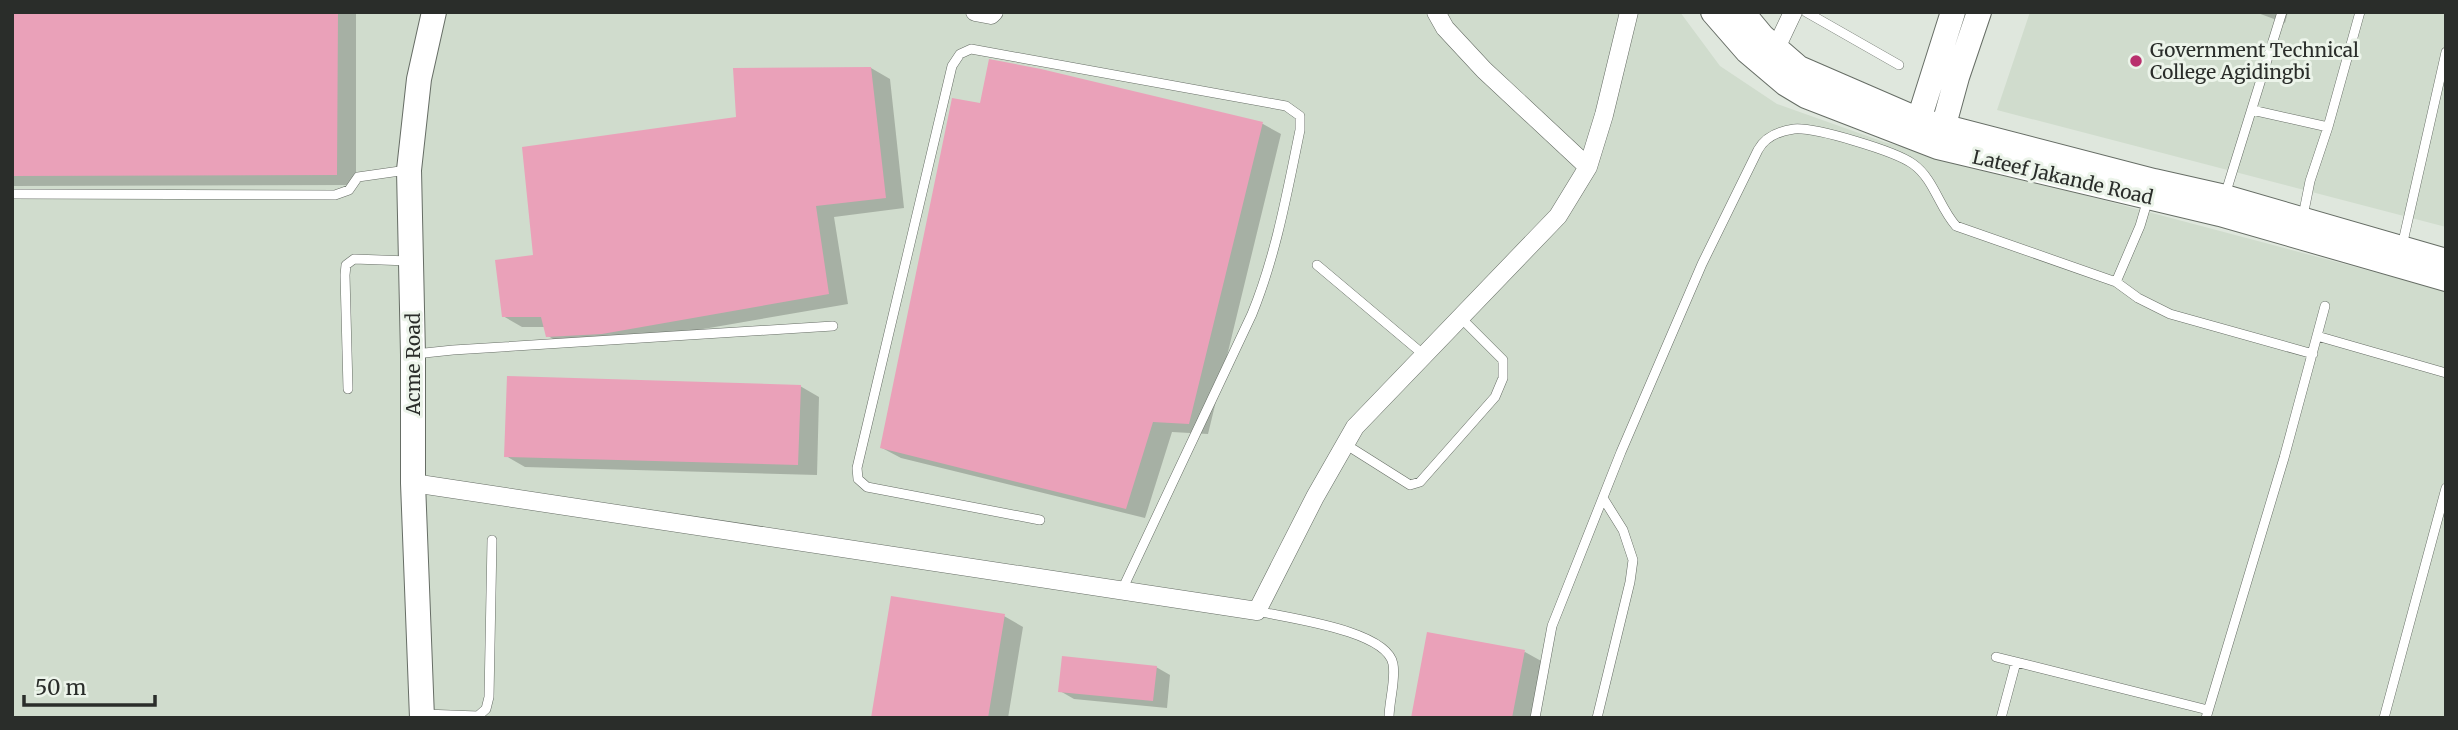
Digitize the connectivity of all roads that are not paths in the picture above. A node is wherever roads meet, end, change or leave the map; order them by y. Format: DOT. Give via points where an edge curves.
graph roads {
  1 [pos="434,12"];
  2 [pos="975,12"];
  3 [pos="994,12"];
  4 [pos="1436,12"];
  5 [pos="1629,12"];
  6 [pos="1713,12"];
  7 [pos="1742,12"];
  8 [pos="1793,12"];
  9 [pos="1806,12"];
  10 [pos="1953,12"];
  11 [pos="1979,12"];
  12 [pos="2282,12"];
  13 [pos="2360,12"];
  14 [pos="1776,48"];
  15 [pos="2446,52"];
  16 [pos="1899,65"];
  17 [pos="2252,110"];
  18 [pos="2328,127"];
  19 [pos="1916,129"];
  20 [pos="1941,136"];
  21 [pos="1588,167"];
  22 [pos="409,170"];
  23 [pos="12,194"];
  24 [pos="2149,197"];
  25 [pos="2225,197"];
  26 [pos="2302,220"];
  27 [pos="2402,248"];
  28 [pos="411,261"];
  29 [pos="2446,261"];
  30 [pos="1317,265"];
  31 [pos="2446,279"];
  32 [pos="2116,282"];
  33 [pos="2325,306"];
  34 [pos="1461,318"];
  35 [pos="833,326"];
  36 [pos="2317,336"];
  37 [pos="2313,354"];
  38 [pos="413,355"];
  39 [pos="1424,355"];
  40 [pos="2446,373"];
  41 [pos="348,389"];
  42 [pos="1345,444"];
  43 [pos="413,483"];
  44 [pos="2446,488"];
  45 [pos="1603,498"];
  46 [pos="1040,520"];
  47 [pos="492,540"];
  48 [pos="1122,590"];
  49 [pos="1257,611"];
  50 [pos="1996,657"];
  51 [pos="2015,662"];
  52 [pos="2207,714"];
  53 [pos="422,716"];
  54 [pos="1390,718"];
  55 [pos="1535,718"];
  56 [pos="1597,718"];
  57 [pos="2001,718"];
  58 [pos="2384,718"];
  1 -- 22 [label="main road, Acme Road" via="419,79"];
  2 -- 3 [label="street"];
  4 -- 21 [label="street" via="1484,70"];
  5 -- 21 [label="street"];
  6 -- 19 [label="main road, Lateef Jakande Road" via="1747,51 1805,96"];
  7 -- 14 [label="main road, Lateef Jakande Road"];
  8 -- 14 [label="street"];
  9 -- 16 [label="lane"];
  10 -- 19 [label="main road"];
  11 -- 20 [label="main road"];
  12 -- 17 [label="lane"];
  13 -- 18 [label="lane"];
  14 -- 19 [label="main road, Lateef Jakande Road" via="1799,68"];
  15 -- 27 [label="lane"];
  17 -- 18 [label="lane"];
  17 -- 25 [label="lane"];
  18 -- 26 [label="lane"];
  19 -- 20 [label="main road, Lateef Jakande Road"];
  20 -- 24 [label="main road, Lateef Jakande Road"];
  20 -- 25 [label="main road, Lateef Jakande Road"];
  21 -- 34 [label="street" via="1558,216"];
  22 -- 23 [label="lane" via="358,177 349,190 335,195"];
  22 -- 28 [label="main road, Acme Road"];
  24 -- 31 [label="main road, Lateef Jakande Road"];
  24 -- 32 [label="lane"];
  25 -- 26 [label="main road, Lateef Jakande Road"];
  26 -- 27 [label="main road, Lateef Jakande Road"];
  27 -- 29 [label="main road, Lateef Jakande Road"];
  28 -- 38 [label="main road, Acme Road"];
  28 -- 41 [label="lane" via="354,259 346,265"];
  30 -- 39 [label="lane"];
  32 -- 37 [label="lane" via="2170,314"];
  32 -- 45 [label="lane" via="1956,226 1927,177 1913,163 1892,153 1810,129 1778,133 1763,140 1702,264"];
  33 -- 36 [label="lane"];
  34 -- 39 [label="street"];
  34 -- 42 [label="lane" via="1503,360 1503,378 1495,397 1420,482 1410,485 1399,480"];
  35 -- 38 [label="lane"];
  36 -- 37 [label="lane"];
  36 -- 40 [label="lane"];
  37 -- 52 [label="lane"];
  38 -- 43 [label="main road, Acme Road"];
  39 -- 42 [label="street" via="1355,427"];
  42 -- 49 [label="street"];
  43 -- 48 [label="street"];
  43 -- 53 [label="main road, Acme Road"];
  44 -- 58 [label="lane"];
  45 -- 55 [label="lane" via="1552,626"];
  45 -- 56 [label="lane" via="1623,530 1633,560"];
  46 -- 48 [label="lane" via="867,486 858,479 952,66 960,54 971,49 1286,106 1300,116 1300,131 1266,281"];
  47 -- 53 [label="lane" via="486,709 478,716"];
  48 -- 49 [label="street"];
  49 -- 54 [label="lane" via="1359,634 1382,647 1393,662"];
  50 -- 51 [label="lane"];
  51 -- 52 [label="lane"];
  51 -- 57 [label="lane"];
}
